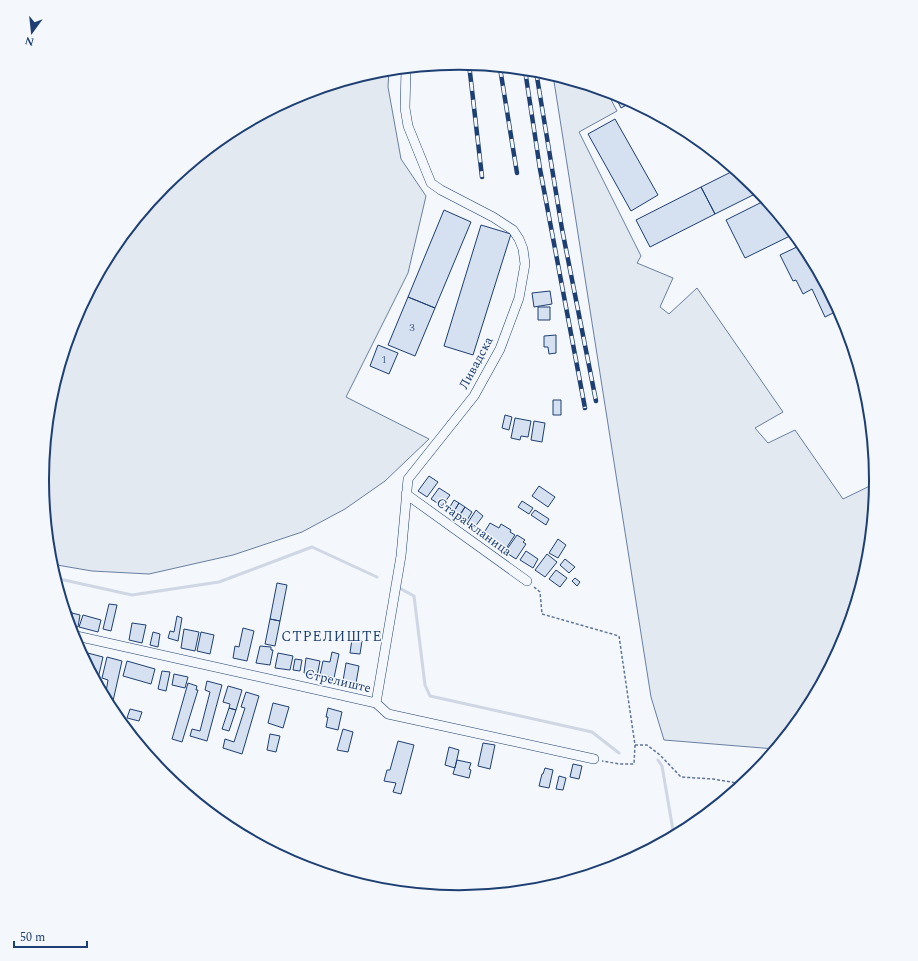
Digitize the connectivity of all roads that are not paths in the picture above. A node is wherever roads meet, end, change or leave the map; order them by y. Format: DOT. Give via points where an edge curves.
graph roads {
  1 [pos="406,74"];
  2 [pos="406,494"];
  3 [pos="527,581"];
  4 [pos="80,637"];
  5 [pos="376,703"];
  6 [pos="594,759"];
  1 -- 2 [label="street, Ливадска" via="405,108 408,126 431,183 513,230 519,239 525,264 519,298 500,349 474,396 408,479"];
  2 -- 3 [label="street, Стара кланица"];
  2 -- 5 [label="street, Ливадска" via="400,556"];
  4 -- 5 [label="street, Стрелиште"];
  5 -- 6 [label="street, Стрелиште" via="388,714"];
}
